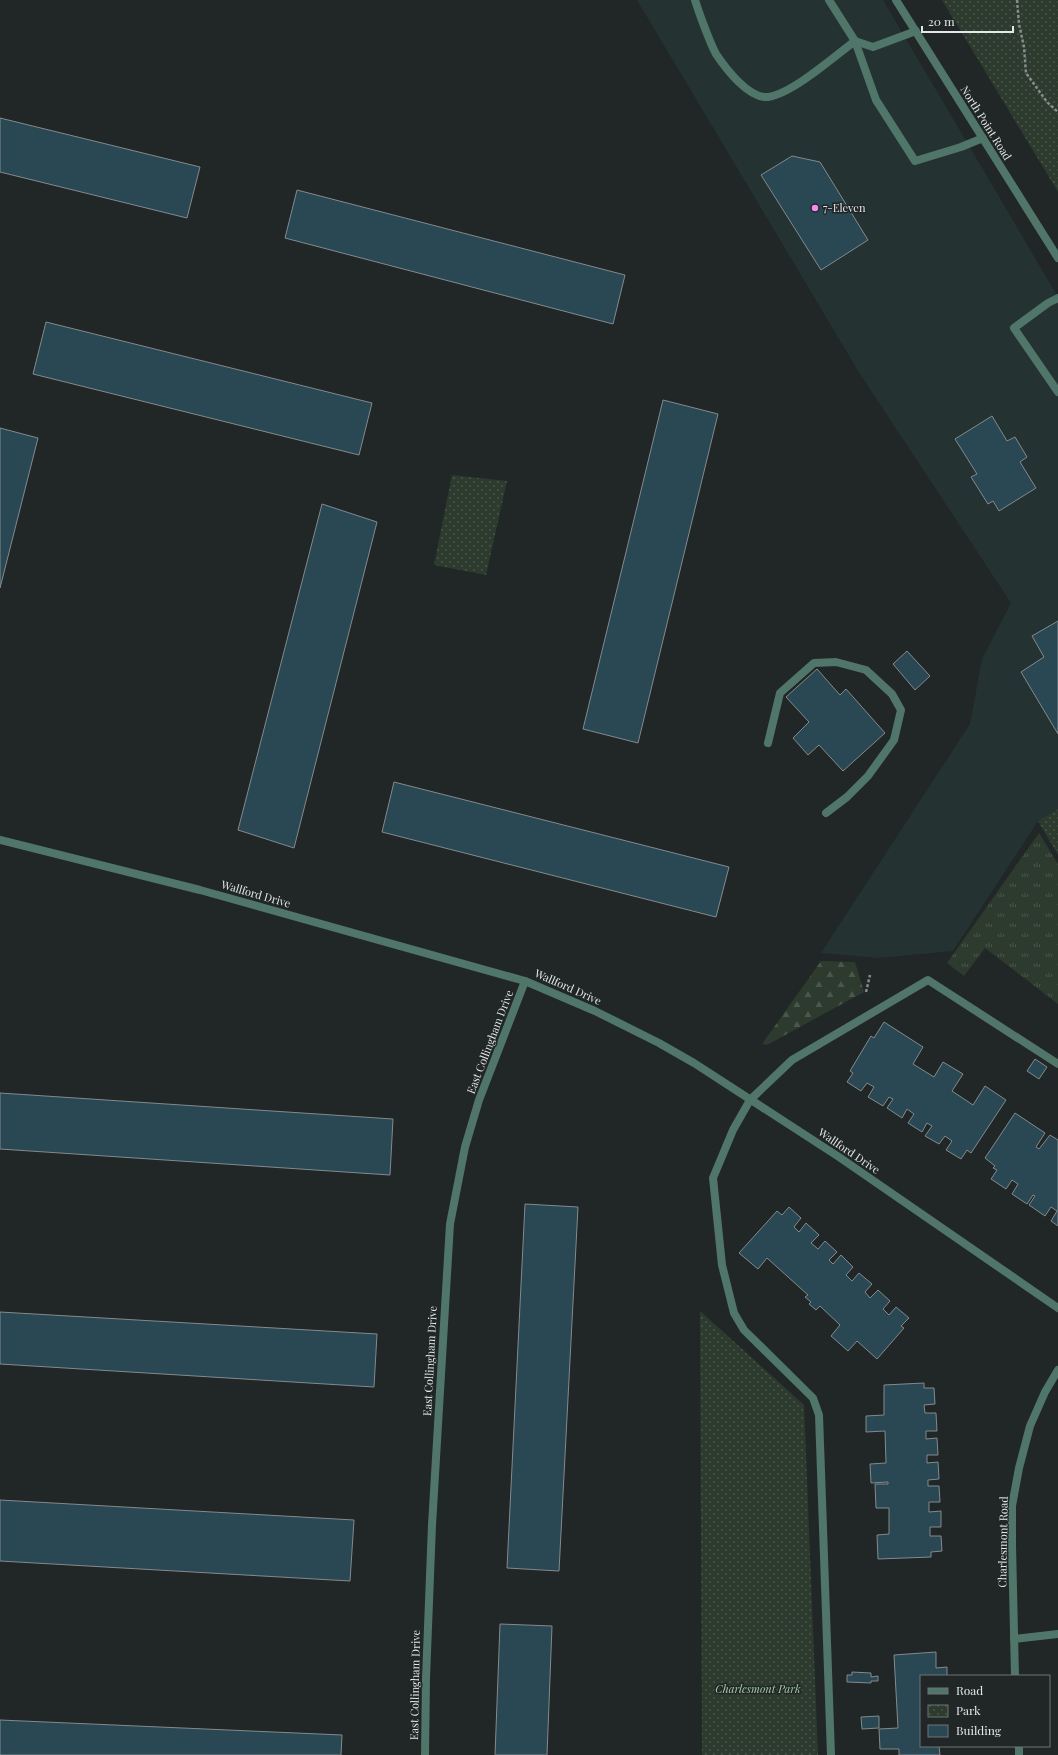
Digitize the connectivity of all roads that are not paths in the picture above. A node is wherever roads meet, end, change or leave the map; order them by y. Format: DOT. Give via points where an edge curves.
graph roads {
  1 [pos="695,0"];
  2 [pos="829,0"];
  3 [pos="896,0"];
  4 [pos="916,31"];
  5 [pos="855,41"];
  6 [pos="983,138"];
  7 [pos="1058,258"];
  8 [pos="1058,298"];
  9 [pos="1058,392"];
  10 [pos="768,743"];
  11 [pos="826,813"];
  12 [pos="0,840"];
  13 [pos="525,981"];
  14 [pos="1058,1064"];
  15 [pos="750,1100"];
  16 [pos="1058,1308"];
  17 [pos="1058,1370"];
  18 [pos="1058,1634"];
  19 [pos="1014,1638"];
  20 [pos="1015,1675"];
  21 [pos="425,1755"];
  22 [pos="831,1755"];
  1 -- 5 [label="street" via="716,53 736,80 755,95 768,97 790,89"];
  2 -- 5 [label="street"];
  3 -- 4 [label="street, North Point Road"];
  4 -- 5 [label="street" via="873,47"];
  4 -- 6 [label="street, North Point Road"];
  5 -- 6 [label="street" via="876,100 915,161"];
  6 -- 7 [label="street, North Point Road"];
  8 -- 9 [label="street" via="1014,328"];
  10 -- 11 [label="street" via="780,693 814,663 836,662 866,670 892,694 901,710 894,740 868,776"];
  12 -- 13 [label="street, Wallford Drive" via="208,892"];
  13 -- 15 [label="street, Wallford Drive" via="595,1011 659,1043"];
  13 -- 21 [label="street, East Collingham Drive" via="479,1100 465,1147 450,1224 432,1532"];
  14 -- 15 [label="street" via="928,980 792,1060"];
  15 -- 16 [label="street, Wallford Drive" via="839,1157"];
  15 -- 22 [label="street" via="733,1130 713,1178 720,1251 734,1313 744,1330 813,1398 819,1415"];
  17 -- 19 [label="street, Charlesmont Road" via="1030,1426 1014,1498"];
  18 -- 19 [label="street"];
  19 -- 20 [label="street, Charlesmont Road"];
}
